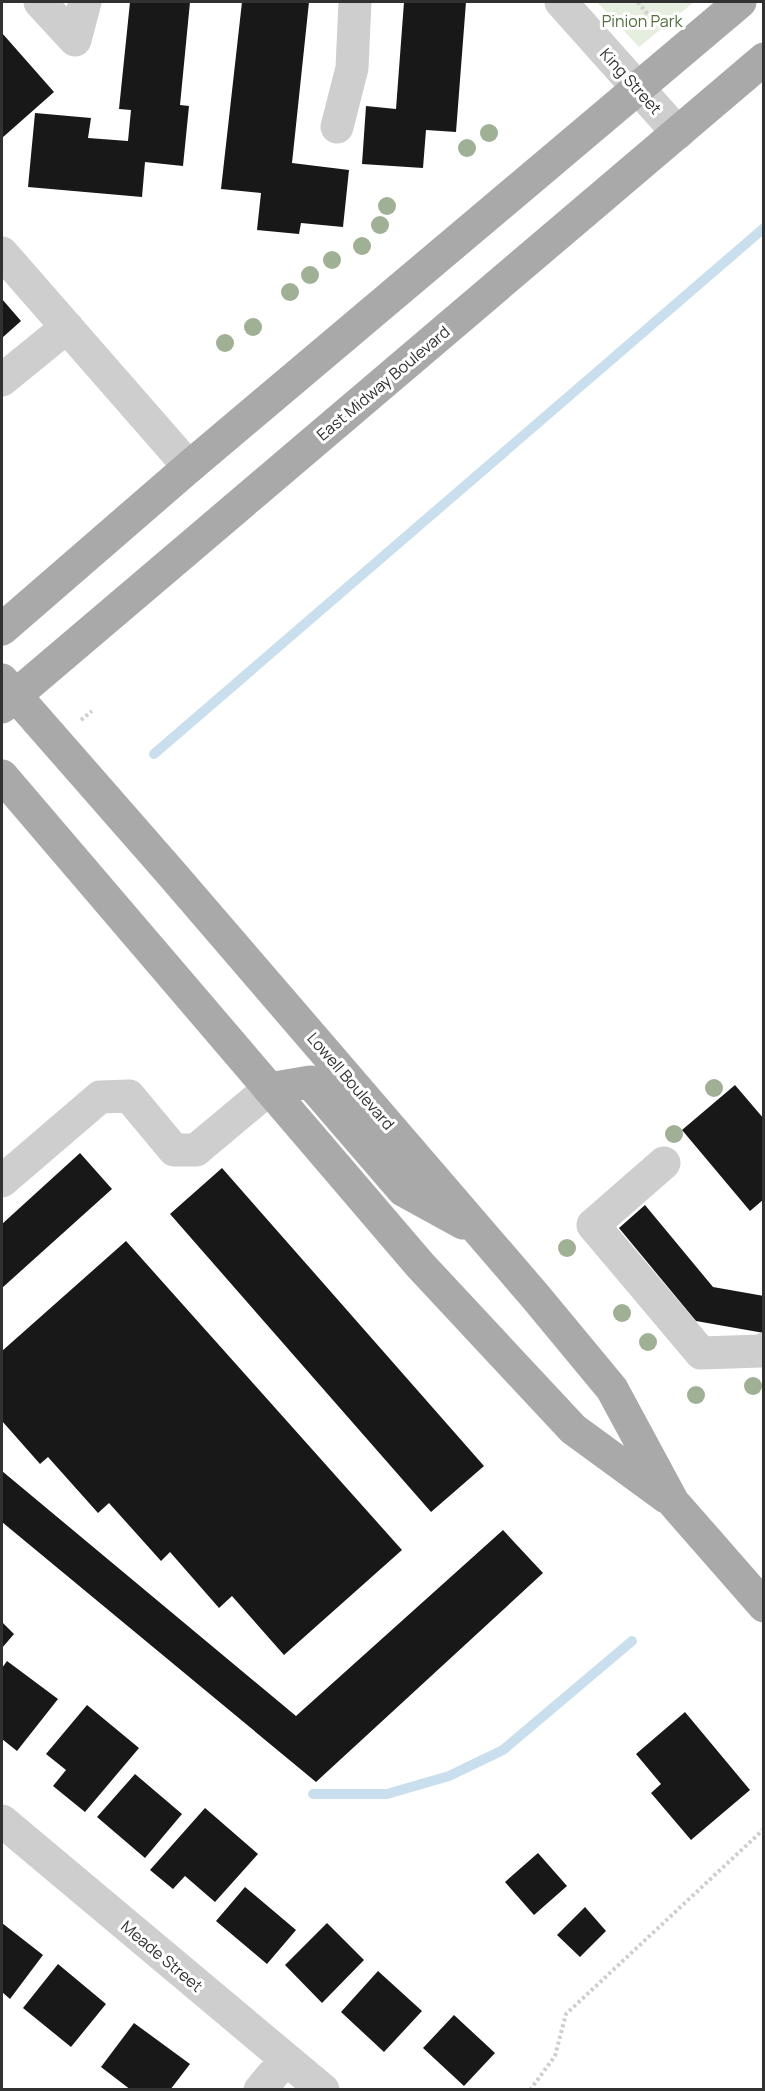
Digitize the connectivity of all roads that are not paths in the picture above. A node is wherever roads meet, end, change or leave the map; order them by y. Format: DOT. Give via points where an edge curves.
graph roads {
  1 [pos="40,2"];
  2 [pos="85,2"];
  3 [pos="355,2"];
  4 [pos="561,2"];
  5 [pos="740,2"];
  6 [pos="764,59"];
  7 [pos="636,88"];
  8 [pos="337,127"];
  9 [pos="678,133"];
  10 [pos="2,253"];
  11 [pos="67,327"];
  12 [pos="2,380"];
  13 [pos="189,467"];
  14 [pos="2,629"];
  15 [pos="6,694"];
  16 [pos="2,776"];
  17 [pos="269,1089"];
  18 [pos="664,1163"];
  19 [pos="2,1180"];
  20 [pos="481,1232"];
  21 [pos="764,1349"];
  22 [pos="673,1502"];
  23 [pos="764,1606"];
  24 [pos="2,1821"];
  25 [pos="286,2059"];
  26 [pos="260,2090"];
  27 [pos="323,2090"];
  1 -- 2 [label="street" via="75,40"];
  3 -- 8 [label="street" via="352,68"];
  4 -- 7 [label="street, King Street"];
  5 -- 7 [label="main road"];
  6 -- 9 [label="main road, East Midway Boulevard"];
  7 -- 9 [label="street, King Street"];
  7 -- 13 [label="main road"];
  9 -- 15 [label="main road, East Midway Boulevard"];
  10 -- 11 [label="street"];
  11 -- 12 [label="street"];
  11 -- 13 [label="street"];
  13 -- 14 [label="main road"];
  15 -- 20 [label="main road, Lowell Boulevard"];
  16 -- 17 [label="main road, Lowell Boulevard"];
  17 -- 19 [label="street" via="196,1150 174,1150 129,1096 100,1097"];
  17 -- 20 [label="main road" via="310,1082 403,1190"];
  17 -- 22 [label="main road, Lowell Boulevard" via="420,1265 573,1429"];
  18 -- 21 [label="street" via="594,1225 701,1353"];
  20 -- 22 [label="main road, Lowell Boulevard" via="612,1389"];
  22 -- 23 [label="main road, Lowell Boulevard"];
  24 -- 25 [label="street, Meade Street"];
  25 -- 26 [label="street"];
  25 -- 27 [label="street, Meade Street"];
}
